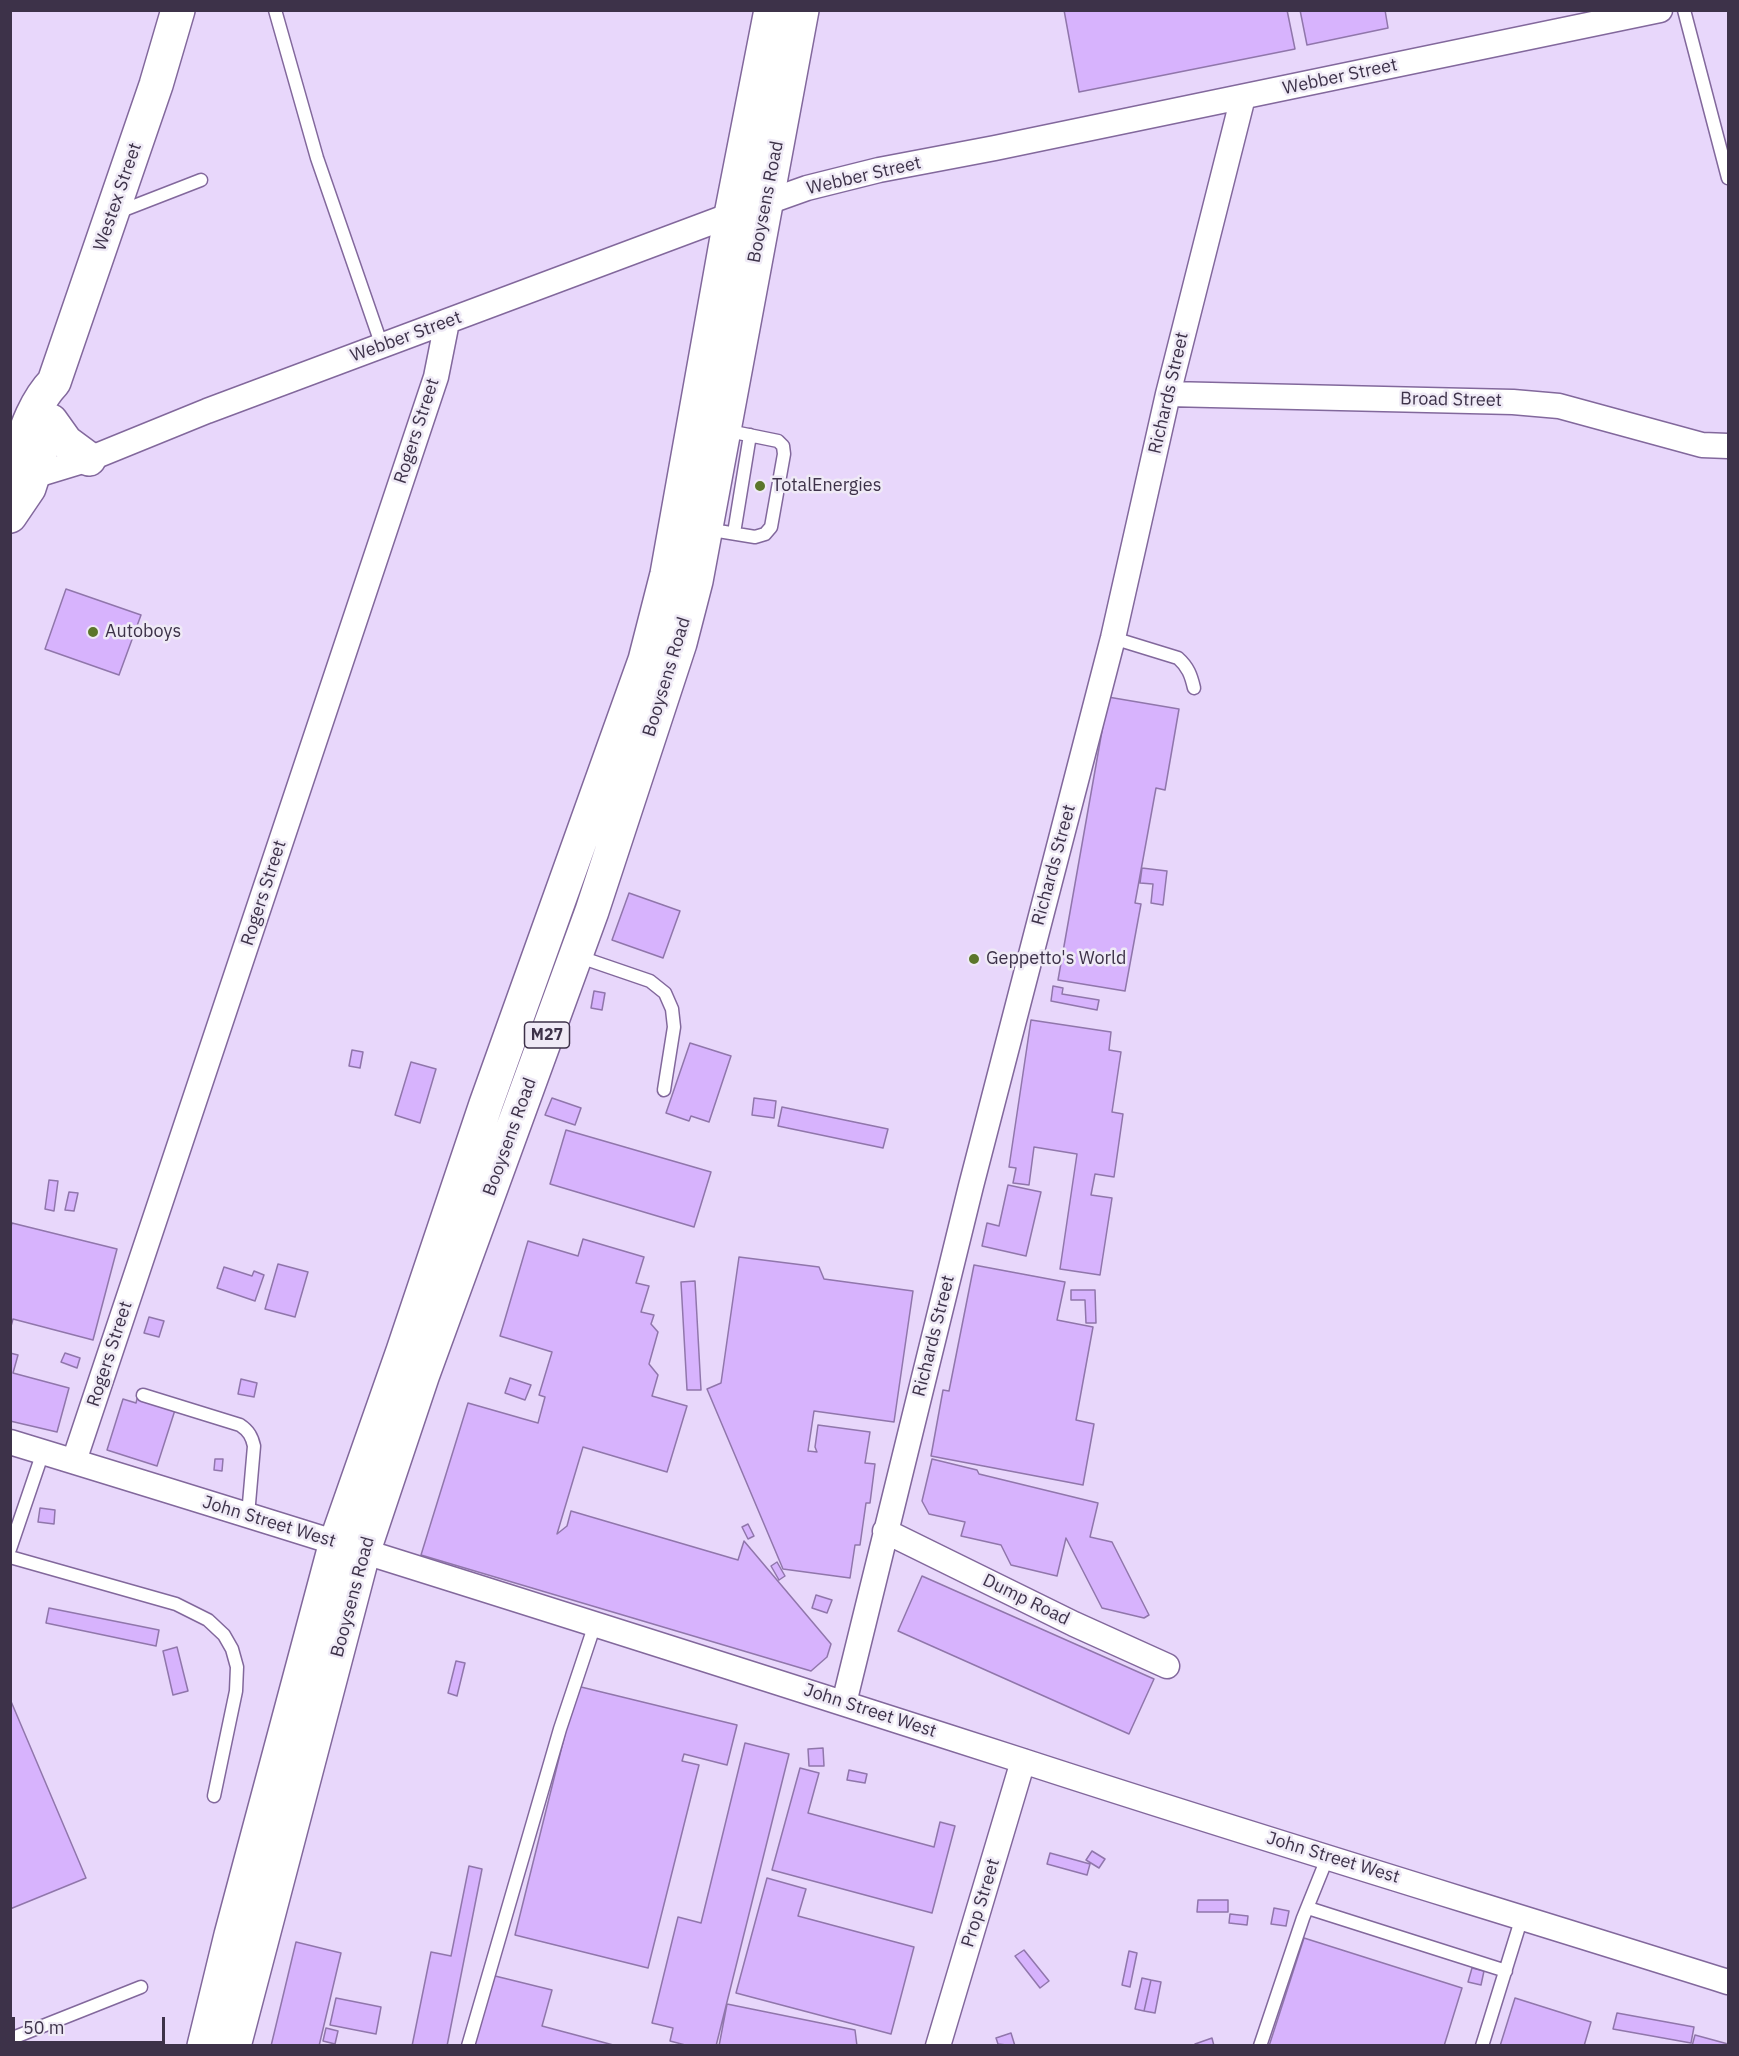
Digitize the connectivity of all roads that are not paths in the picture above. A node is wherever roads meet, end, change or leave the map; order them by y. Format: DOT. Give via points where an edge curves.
graph roads {
  1 [pos="178,10"];
  2 [pos="275,10"];
  3 [pos="771,10"];
  4 [pos="801,10"];
  5 [pos="1660,10"];
  6 [pos="1684,10"];
  7 [pos="1243,97"];
  8 [pos="1728,178"];
  9 [pos="201,180"];
  10 [pos="766,202"];
  11 [pos="112,214"];
  12 [pos="731,215"];
  13 [pos="447,322"];
  14 [pos="382,346"];
  15 [pos="54,382"];
  16 [pos="1168,394"];
  17 [pos="51,422"];
  18 [pos="737,433"];
  19 [pos="1728,446"];
  20 [pos="89,459"];
  21 [pos="18,478"];
  22 [pos="10,516"];
  23 [pos="720,531"];
  24 [pos="1113,638"];
  25 [pos="1194,688"];
  26 [pos="576,955"];
  27 [pos="664,1090"];
  28 [pos="143,1395"];
  29 [pos="10,1442"];
  30 [pos="43,1452"];
  31 [pos="74,1461"];
  32 [pos="248,1515"];
  33 [pos="885,1531"];
  34 [pos="350,1546"];
  35 [pos="10,1549"];
  36 [pos="10,1557"];
  37 [pos="595,1624"];
  38 [pos="1167,1666"];
  39 [pos="844,1702"];
  40 [pos="1023,1761"];
  41 [pos="214,1796"];
  42 [pos="1328,1856"];
  43 [pos="1308,1908"];
  44 [pos="1522,1917"];
  45 [pos="1506,1971"];
  46 [pos="1728,1982"];
  47 [pos="141,1987"];
  48 [pos="10,2039"];
  49 [pos="204,2046"];
  50 [pos="234,2046"];
  51 [pos="468,2046"];
  52 [pos="939,2046"];
  53 [pos="1260,2046"];
  54 [pos="1482,2046"];
  1 -- 11 [label="main road, Westex Street"];
  2 -- 14 [label="lane" via="317,158"];
  3 -- 12 [label="main road, Booysens Road / M27"];
  4 -- 10 [label="main road, Booysens Road / M27"];
  5 -- 7 [label="street, Webber Street"];
  6 -- 8 [label="lane"];
  7 -- 10 [label="street, Webber Street" via="879,170"];
  7 -- 16 [label="street, Richards Street"];
  9 -- 11 [label="lane"];
  10 -- 12 [label="street, Webber Street"];
  10 -- 18 [label="main road, Booysens Road / M27"];
  11 -- 15 [label="main road, Westex Street"];
  12 -- 13 [label="street, Webber Street"];
  12 -- 34 [label="main road, Booysens Road / M27" via="667,574 645,660 486,1104 403,1351"];
  13 -- 14 [label="street, Webber Street"];
  13 -- 31 [label="street, Rogers Street" via="436,377"];
  14 -- 20 [label="street, Webber Street"];
  15 -- 17 [label="main road, Westex Street" via="56,402"];
  15 -- 21 [label="main road, Westex Street" via="36,406"];
  16 -- 19 [label="street, Broad Street" via="1560,406 1702,445"];
  16 -- 24 [label="street, Richards Street"];
  17 -- 20 [label="main road" via="66,442"];
  17 -- 21 [label="main road, Westex Street"];
  18 -- 23 [label="main road, Booysens Road / M27"];
  18 -- 23 [label="lane" via="778,441 784,454 771,527 755,537"];
  20 -- 21 [label="street, Webber Street"];
  21 -- 22 [label="main road" via="23,499"];
  23 -- 26 [label="main road, Booysens Road / M27" via="696,581 680,643"];
  24 -- 25 [label="lane" via="1178,658 1191,674"];
  24 -- 33 [label="street, Richards Street"];
  26 -- 27 [label="lane" via="650,981 665,993 674,1027"];
  26 -- 34 [label="main road, Booysens Road / M27" via="423,1374"];
  28 -- 32 [label="lane" via="246,1429 254,1446"];
  29 -- 30 [label="street, John Street West"];
  30 -- 31 [label="street, John Street West"];
  30 -- 35 [label="lane"];
  31 -- 32 [label="street, John Street West"];
  32 -- 34 [label="street, John Street West"];
  33 -- 38 [label="street, Dump Road"];
  33 -- 39 [label="street, Richards Street"];
  34 -- 37 [label="street, John Street West"];
  34 -- 49 [label="main road, Booysens Road / M27" via="231,1935"];
  34 -- 50 [label="main road, Booysens Road / M27"];
  36 -- 41 [label="lane" via="176,1604 208,1620 224,1635 237,1667 236,1691"];
  37 -- 39 [label="street, John Street West"];
  37 -- 51 [label="lane" via="560,1728"];
  39 -- 40 [label="street, John Street West"];
  40 -- 42 [label="street, John Street West"];
  40 -- 52 [label="street, Prop Street"];
  42 -- 43 [label="lane"];
  42 -- 44 [label="street, John Street West"];
  43 -- 45 [label="lane"];
  43 -- 53 [label="lane"];
  44 -- 45 [label="lane"];
  44 -- 46 [label="street, John Street West"];
  45 -- 54 [label="lane"];
  47 -- 48 [label="lane"];
}
